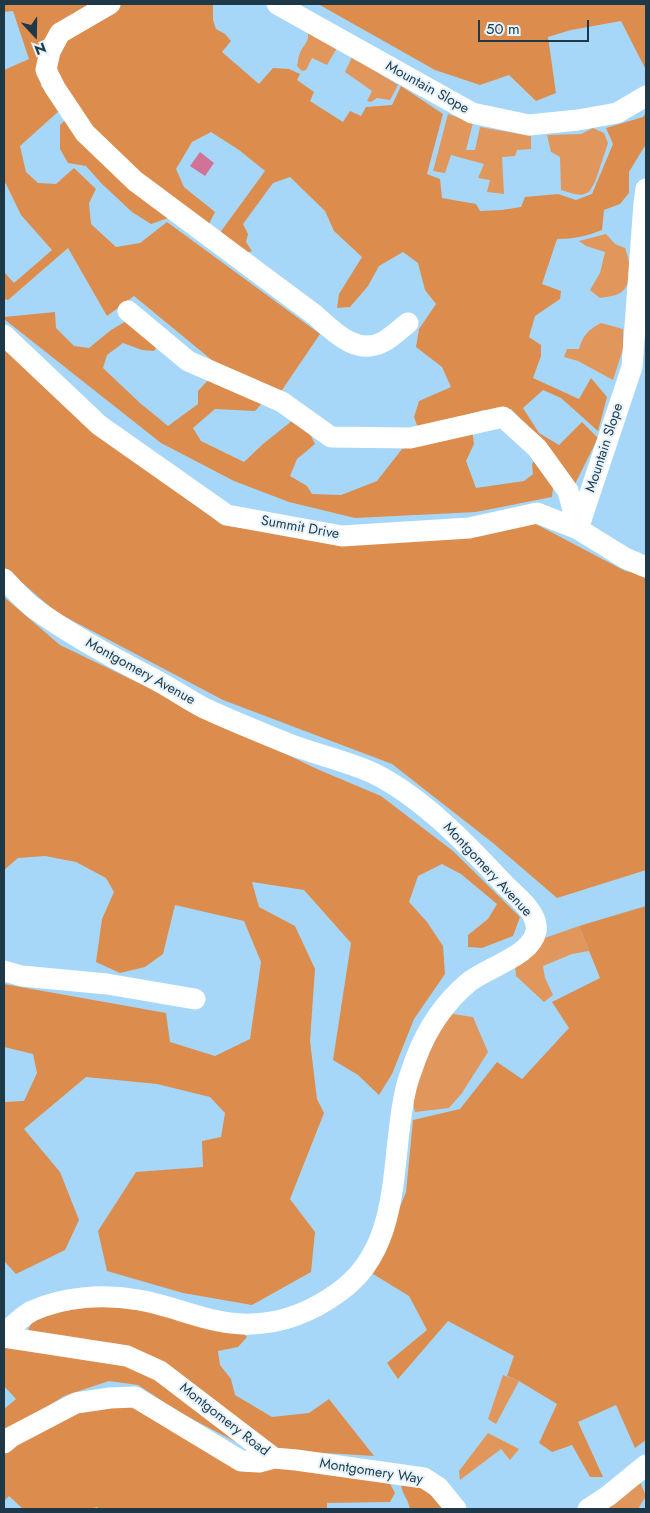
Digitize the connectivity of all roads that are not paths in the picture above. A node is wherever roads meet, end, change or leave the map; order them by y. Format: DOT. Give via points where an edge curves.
graph roads {
  1 [pos="110,4"];
  2 [pos="277,4"];
  3 [pos="646,96"];
  4 [pos="646,188"];
  5 [pos="128,311"];
  6 [pos="408,323"];
  7 [pos="4,335"];
  8 [pos="578,529"];
  9 [pos="646,567"];
  10 [pos="4,579"];
  11 [pos="4,972"];
  12 [pos="195,999"];
  13 [pos="4,1335"];
  14 [pos="4,1443"];
  15 [pos="274,1458"];
  16 [pos="646,1465"];
  17 [pos="456,1509"];
  18 [pos="588,1509"];
  1 -- 6 [label="street" via="60,33 50,51 46,70 85,133 135,181 315,315 339,337 353,344 370,346 383,342"];
  2 -- 3 [label="street, Mountain Slope" via="472,113 529,125 617,113"];
  4 -- 8 [label="street, Mountain Slope" via="632,367"];
  5 -- 8 [label="street" via="188,361 282,402 331,437 410,438 503,417 537,448 568,491"];
  7 -- 8 [label="street, Summit Drive" via="99,425 227,515 342,536 469,528 537,513"];
  8 -- 9 [label="street, Summit Drive"];
  10 -- 13 [label="street, Montgomery Avenue" via="33,607 115,660 210,710 298,748 374,774 408,796 470,847 528,909 536,923 536,935 527,948 472,979 446,1004 422,1042 405,1091 387,1220 379,1243 362,1270 341,1291 308,1311 283,1320 251,1324 227,1323 139,1300 93,1296 30,1312"];
  11 -- 12 [label="street" via="107,984"];
  13 -- 15 [label="street, Montgomery Road" via="127,1356 160,1371"];
  14 -- 15 [label="street, Montgomery Road" via="76,1403 135,1397 241,1461 259,1462"];
  15 -- 17 [label="street, Montgomery Way" via="424,1478 438,1487"];
  16 -- 18 [label="street"];
}
